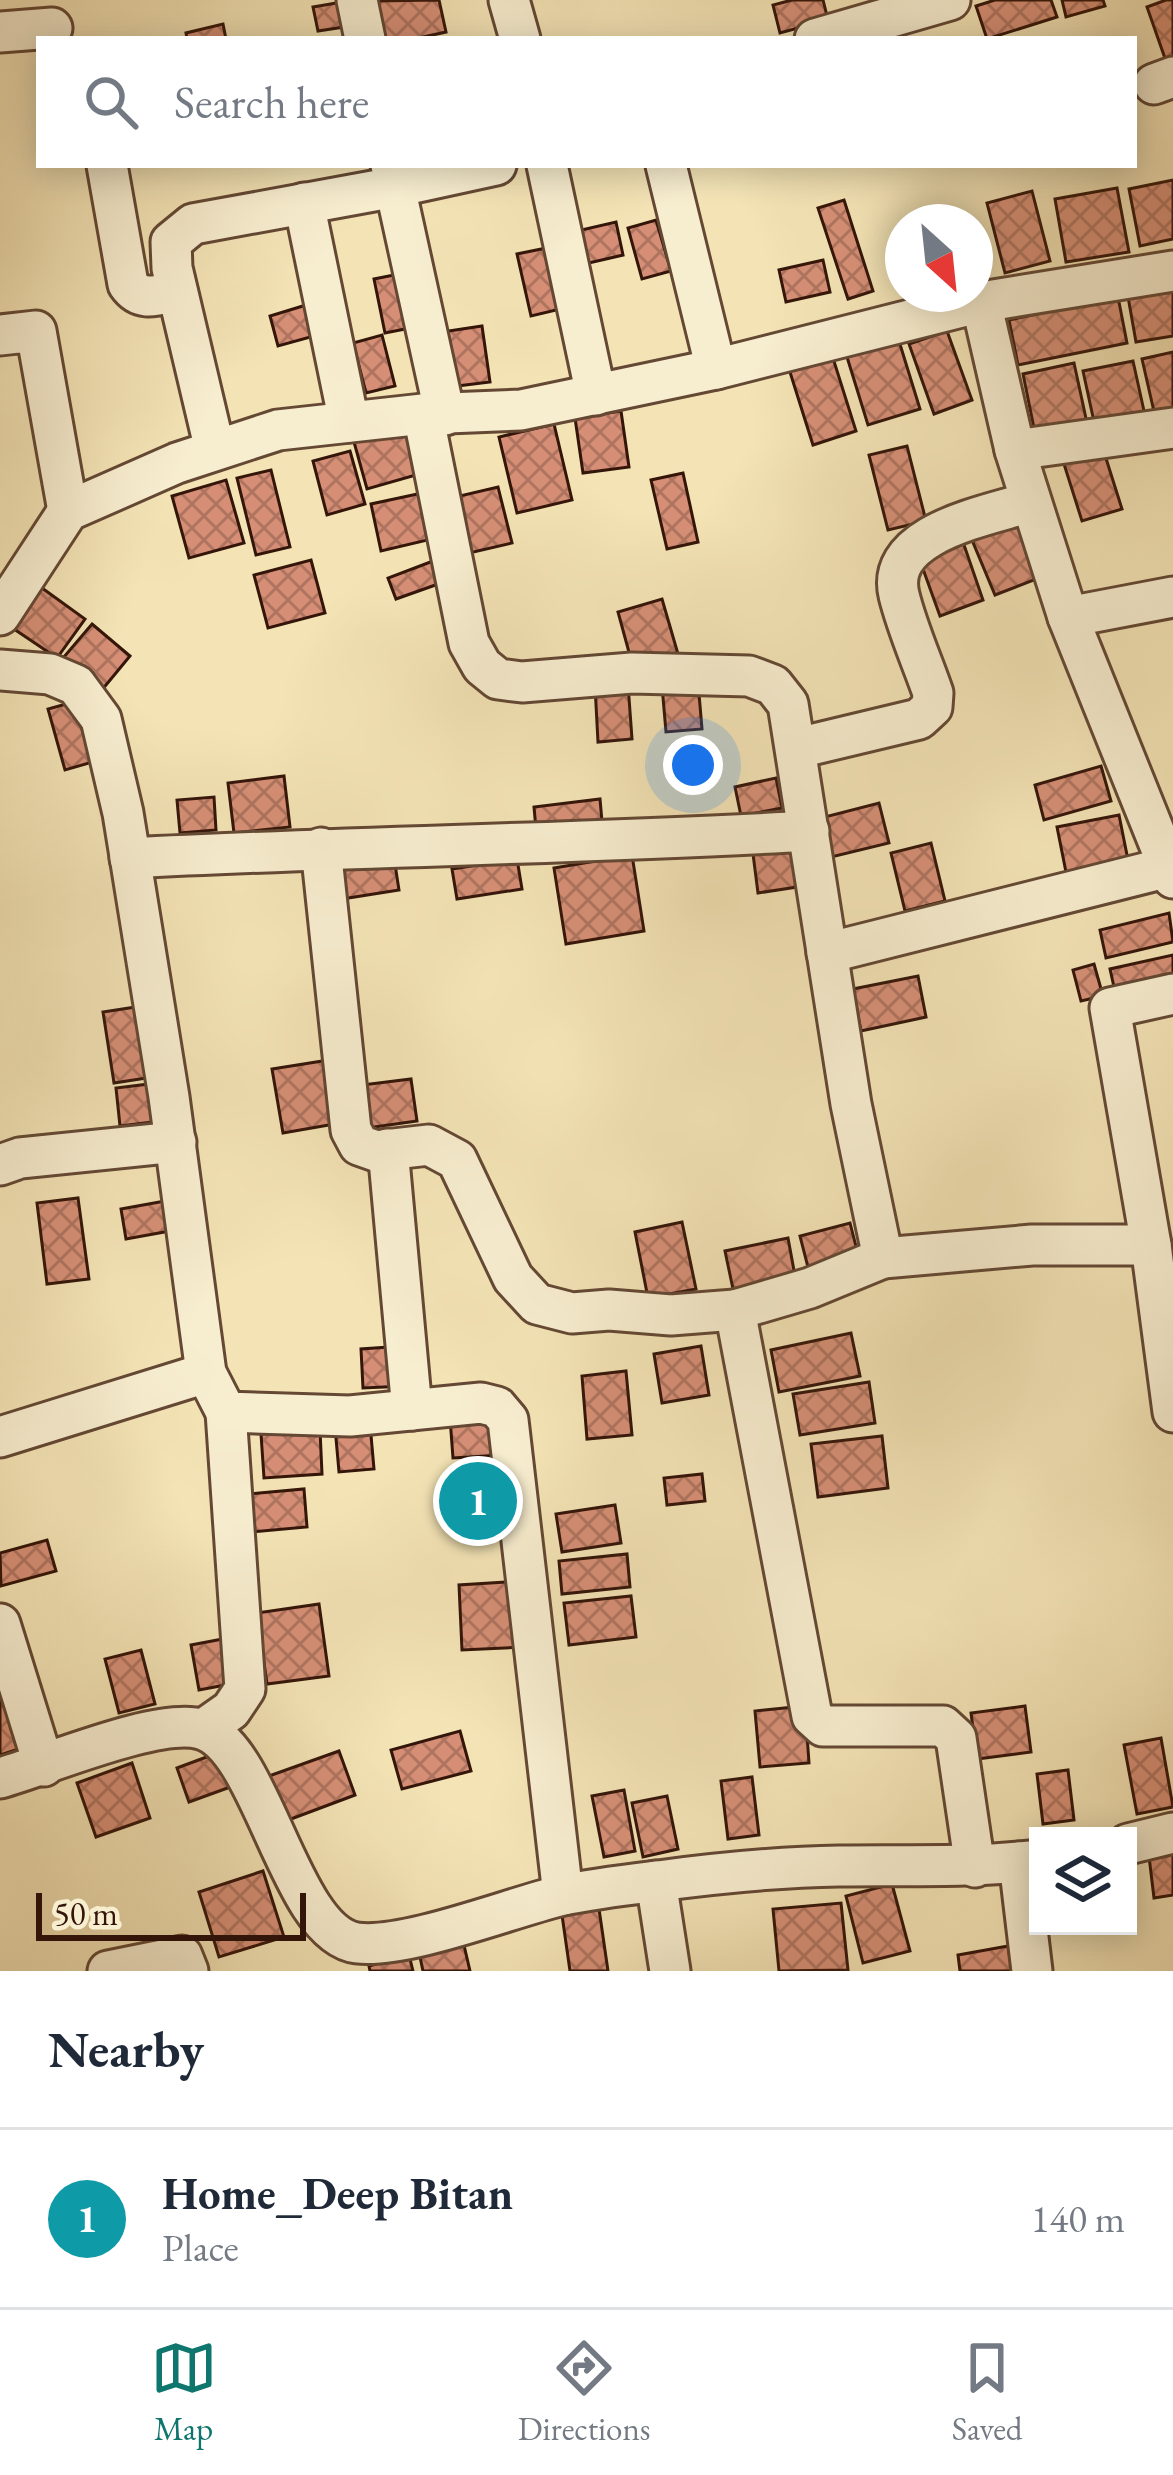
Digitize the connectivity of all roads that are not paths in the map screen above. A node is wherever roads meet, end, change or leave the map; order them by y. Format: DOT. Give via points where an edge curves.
graph roads {
  1 [pos="357,0"];
  2 [pos="511,0"];
  3 [pos="950,0"];
  4 [pos="52,28"];
  5 [pos="0,32"];
  6 [pos="364,36"];
  7 [pos="519,36"];
  8 [pos="825,36"];
  9 [pos="107,168"];
  10 [pos="468,168"];
  11 [pos="548,168"];
  12 [pos="667,168"];
  13 [pos="393,176"];
  14 [pos="304,203"];
  15 [pos="1173,271"];
  16 [pos="177,291"];
  17 [pos="993,300"];
  18 [pos="941,312"];
  19 [pos="983,312"];
  20 [pos="0,335"];
  21 [pos="716,369"];
  22 [pos="596,394"];
  23 [pos="434,414"];
  24 [pos="349,422"];
  25 [pos="1173,428"];
  26 [pos="215,450"];
  27 [pos="1015,450"];
  28 [pos="1030,502"];
  29 [pos="68,511"];
  30 [pos="1173,597"];
  31 [pos="0,615"];
  32 [pos="1067,617"];
  33 [pos="0,670"];
  34 [pos="797,748"];
  35 [pos="809,831"];
  36 [pos="321,848"];
  37 [pos="130,858"];
  38 [pos="1172,870"];
  39 [pos="827,953"];
  40 [pos="1173,994"];
  41 [pos="176,1142"];
  42 [pos="388,1149"];
  43 [pos="0,1166"];
  44 [pos="1151,1245"];
  45 [pos="883,1258"];
  46 [pos="735,1310"];
  47 [pos="206,1373"];
  48 [pos="412,1410"];
  49 [pos="226,1412"];
  50 [pos="1173,1412"];
  51 [pos="0,1437"];
  52 [pos="0,1624"];
  53 [pos="204,1729"];
  54 [pos="44,1766"];
  55 [pos="0,1778"];
  56 [pos="1173,1833"];
  57 [pos="1137,1842"];
  58 [pos="1029,1861"];
  59 [pos="975,1867"];
  60 [pos="656,1881"];
  61 [pos="563,1895"];
  62 [pos="1031,1935"];
  63 [pos="108,1971"];
  64 [pos="188,1971"];
  65 [pos="670,1971"];
  66 [pos="1032,1971"];
  1 -- 6 [label="street"];
  2 -- 7 [label="street"];
  3 -- 8 [label="street"];
  4 -- 5 [label="street"];
  9 -- 16 [label="street" via="128,284 144,297"];
  10 -- 13 [label="street"];
  11 -- 22 [label="street"];
  12 -- 21 [label="street"];
  13 -- 14 [label="street"];
  13 -- 23 [label="street"];
  14 -- 16 [label="street" via="194,224 171,242"];
  14 -- 24 [label="street"];
  15 -- 17 [label="street"];
  16 -- 26 [label="street"];
  18 -- 21 [label="street"];
  19 -- 27 [label="street"];
  20 -- 29 [label="street" via="36,331"];
  21 -- 22 [label="street"];
  22 -- 23 [label="street" via="521,410"];
  23 -- 24 [label="street"];
  23 -- 34 [label="street" via="470,643 482,666 498,679 522,682 632,673 748,676 773,686 788,704"];
  24 -- 26 [label="street" via="278,430"];
  25 -- 27 [label="street"];
  26 -- 29 [label="street"];
  27 -- 28 [label="street"];
  28 -- 32 [label="street"];
  28 -- 34 [label="street" via="934,534 899,568 898,591 932,707 919,718"];
  29 -- 31 [label="street"];
  30 -- 32 [label="street"];
  32 -- 38 [label="street"];
  33 -- 37 [label="street" via="76,685 101,719"];
  34 -- 35 [label="street"];
  35 -- 36 [label="street"];
  35 -- 39 [label="street"];
  36 -- 37 [label="street"];
  36 -- 42 [label="street" via="351,1130 359,1145"];
  37 -- 41 [label="street"];
  38 -- 39 [label="street"];
  39 -- 45 [label="street"];
  40 -- 44 [label="street" via="1110,1008"];
  41 -- 43 [label="street"];
  41 -- 47 [label="street"];
  42 -- 46 [label="street" via="429,1145 457,1160 513,1278 537,1304 670,1315"];
  42 -- 48 [label="street"];
  44 -- 45 [label="street"];
  44 -- 50 [label="street"];
  45 -- 46 [label="street"];
  46 -- 59 [label="street" via="812,1716 823,1726 943,1726 956,1738"];
  47 -- 49 [label="street"];
  47 -- 51 [label="street"];
  48 -- 49 [label="street"];
  48 -- 61 [label="street" via="482,1403 508,1420"];
  49 -- 53 [label="street" via="245,1689"];
  52 -- 54 [label="street"];
  53 -- 54 [label="street" via="164,1727"];
  53 -- 61 [label="street" via="234,1755 297,1881 326,1925 350,1943 382,1945"];
  54 -- 55 [label="street"];
  56 -- 57 [label="street"];
  58 -- 59 [label="street"];
  59 -- 60 [label="street" via="780,1867"];
  60 -- 61 [label="street"];
  60 -- 65 [label="street"];
  62 -- 66 [label="street"];
  63 -- 64 [label="street" via="182,1956"];
}
